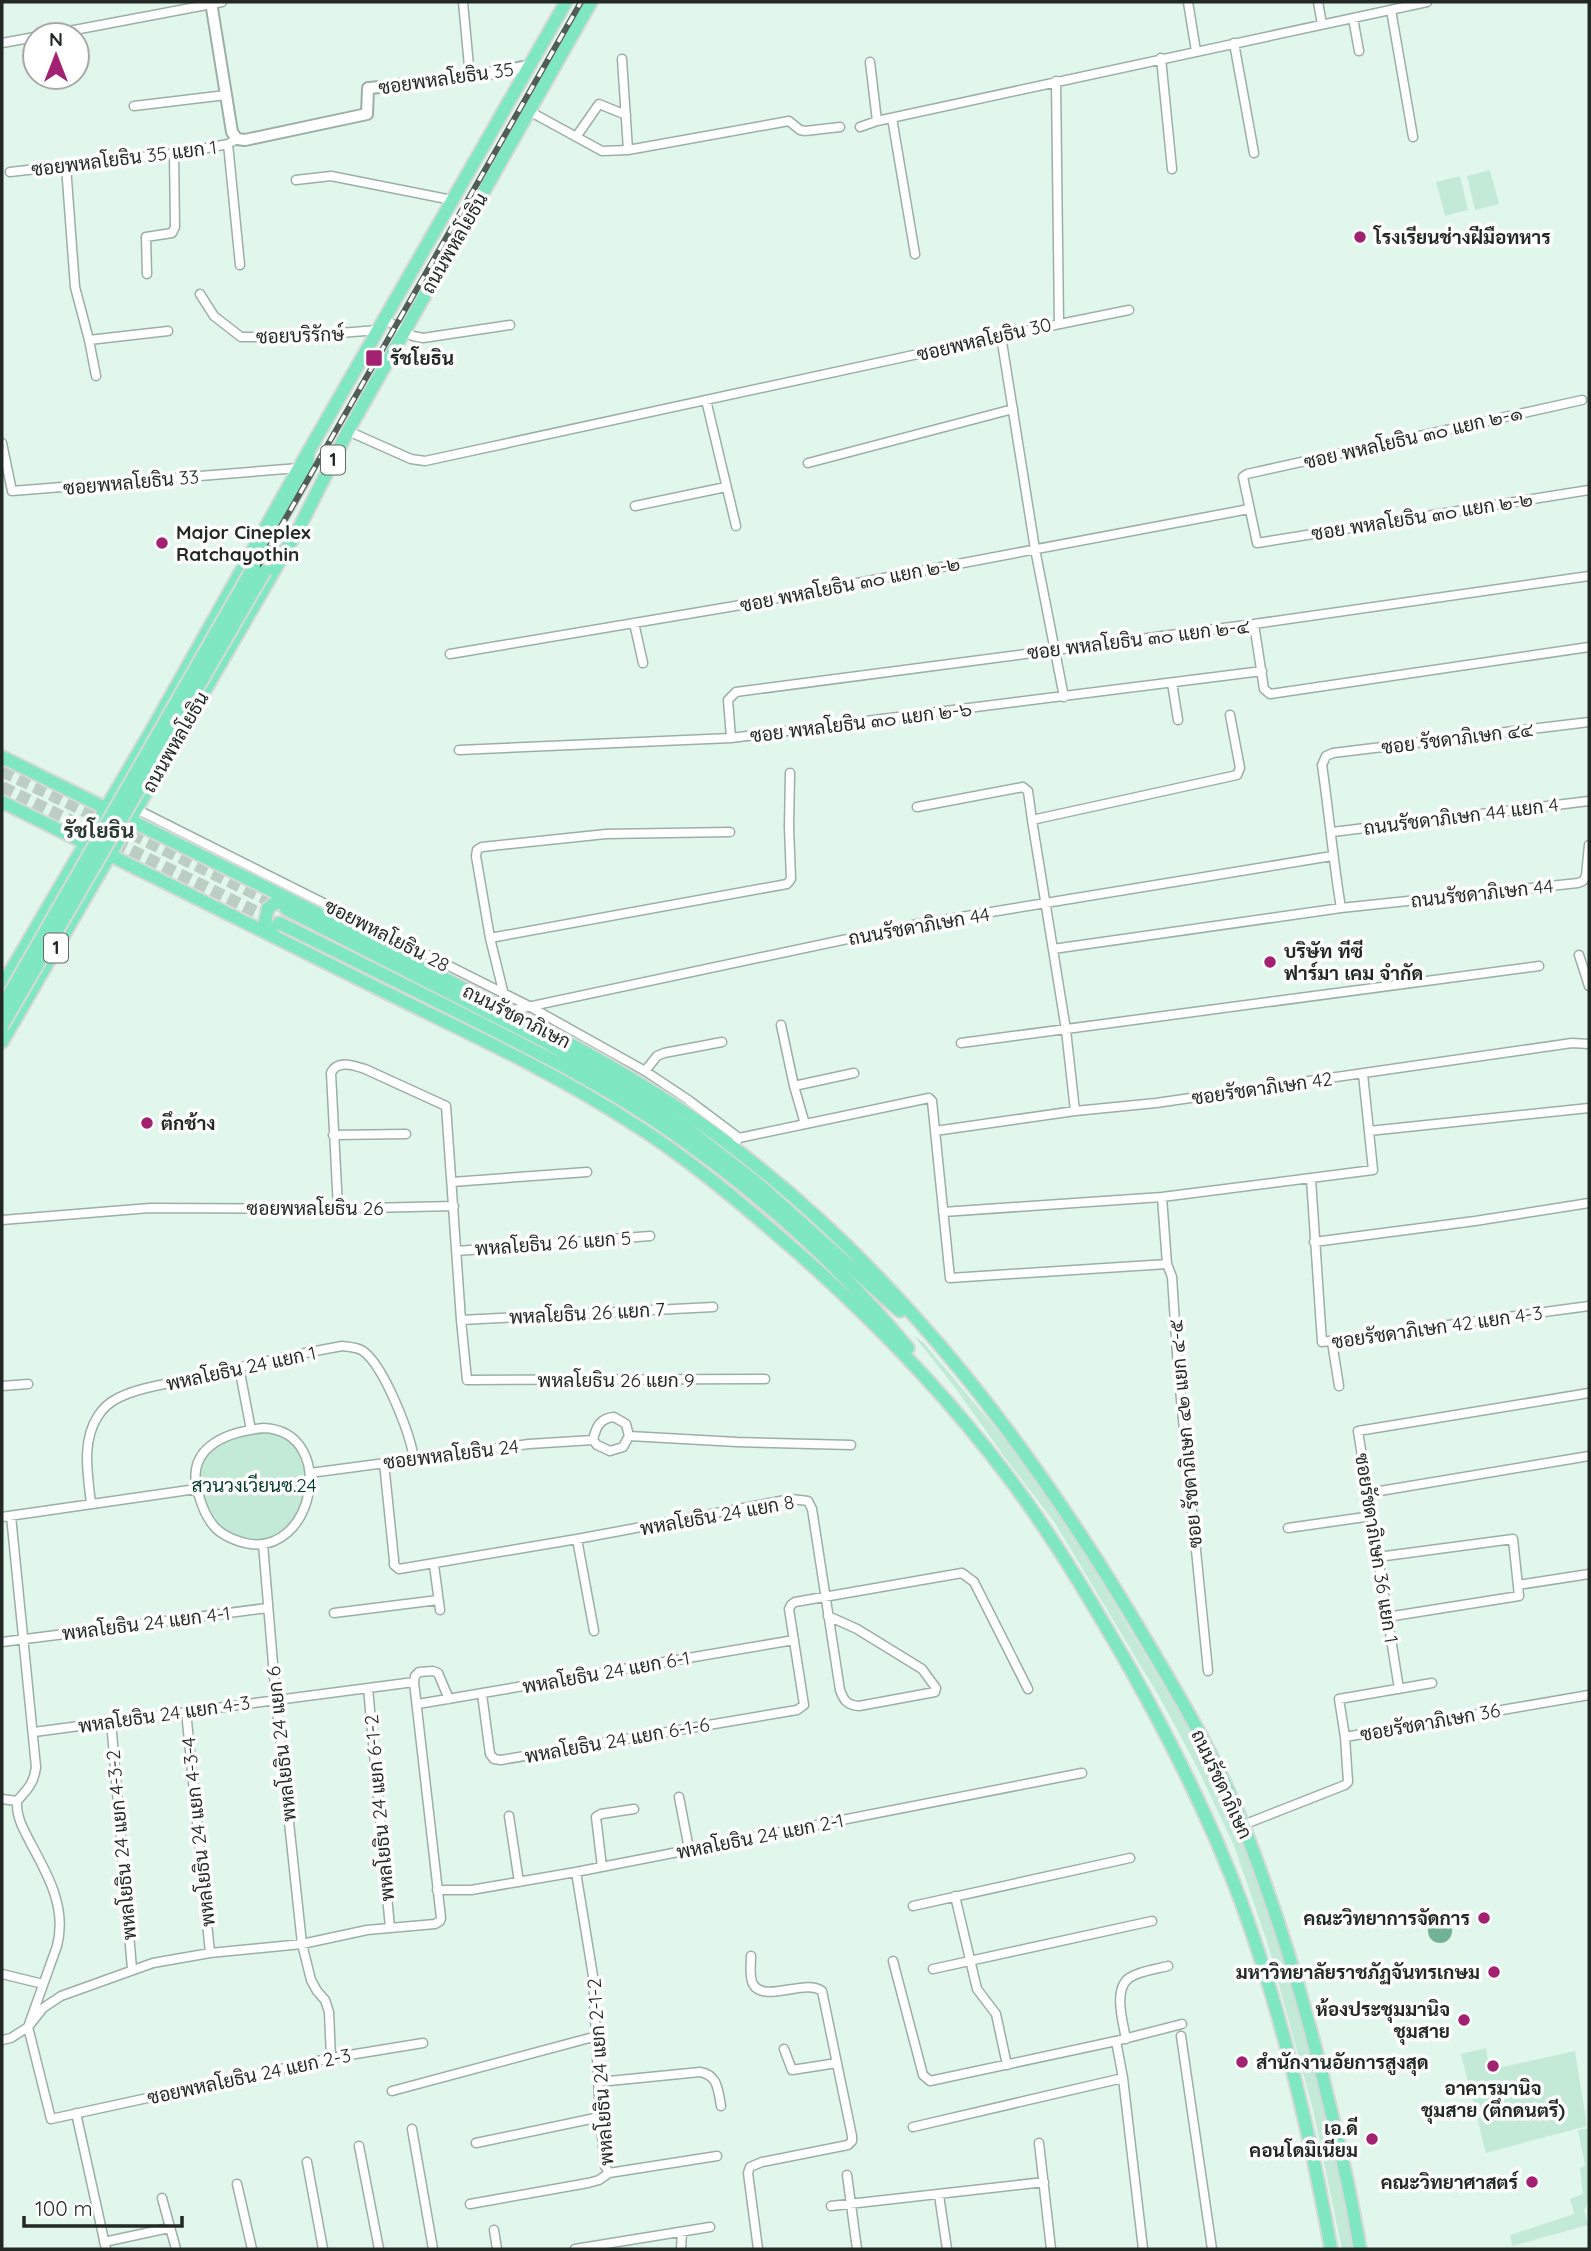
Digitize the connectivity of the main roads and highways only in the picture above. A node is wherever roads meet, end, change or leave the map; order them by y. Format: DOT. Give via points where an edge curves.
graph roads {
  1 [pos="566,2"];
  2 [pos="589,4"];
  3 [pos="308,452"];
  4 [pos="323,477"];
  5 [pos="260,569"];
  6 [pos="154,726"];
  7 [pos="178,736"];
  8 [pos="2,757"];
  9 [pos="2,802"];
  10 [pos="105,808"];
  11 [pos="133,815"];
  12 [pos="85,842"];
  13 [pos="110,855"];
  14 [pos="52,898"];
  15 [pos="292,906"];
  16 [pos="77,913"];
  17 [pos="279,922"];
  18 [pos="276,937"];
  19 [pos="3,981"];
  20 [pos="2,1007"];
  21 [pos="2,1026"];
  22 [pos="2,1042"];
  23 [pos="964,1373"];
  24 [pos="942,1394"];
  25 [pos="1331,2249"];
  26 [pos="1360,2249"];
  1 -- 3 [label="main road, ถนนพหลโยธิน / 1"];
  2 -- 4 [label="main road, ถนนพหลโยธิน / 1"];
  3 -- 5 [label="main road, ถนนพหลโยธิน" via="307,474"];
  3 -- 6 [label="main road, ถนนพหลโยธิน / 1"];
  4 -- 5 [label="main road, ถนนพหลโยธิน"];
  4 -- 7 [label="main road, ถนนพหลโยธิน / 1" via="301,524"];
  5 -- 20 [label="main road, ถนนพหลโยธิน, bridge"];
  5 -- 21 [label="main road, ถนนพหลโยธิน, bridge"];
  6 -- 7 [label="main road" via="160,734"];
  6 -- 10 [label="main road, ถนนพหลโยธิน / 1"];
  7 -- 11 [label="main road, ถนนพหลโยธิน / 1"];
  8 -- 10 [label="main road, ถนนรัชดาภิเษก"];
  9 -- 12 [label="main road, ถนนรัชดาภิเษก"];
  10 -- 11 [label="main road, ถนนรัชดาภิเษก"];
  10 -- 12 [label="main road, ถนนพหลโยธิน / 1"];
  11 -- 13 [label="main road, ถนนพหลโยธิน / 1"];
  11 -- 15 [label="main road, ถนนรัชดาภิเษก"];
  12 -- 13 [label="main road, ถนนรัชดาภิเษก"];
  12 -- 14 [label="main road, ถนนพหลโยธิน / 1"];
  13 -- 16 [label="main road, ถนนพหลโยธิน / 1"];
  13 -- 18 [label="main road, ถนนรัชดาภิเษก"];
  14 -- 16 [label="main road" via="64,899"];
  14 -- 19 [label="main road, ถนนพหลโยธิน / 1"];
  15 -- 18 [label="main road" via="275,903 268,908 265,922"];
  15 -- 23 [label="main road, ถนนรัชดาภิเษก" via="547,1042 686,1128 802,1221"];
  15 -- 23 [label="main road, ถนนรัชดาภิเษก" via="608,1063 735,1142 859,1259"];
  16 -- 22 [label="main road, ถนนพหลโยธิน / 1"];
  17 -- 24 [label="main road, ถนนรัชดาภิเษก" via="580,1074 686,1142 759,1199 861,1294"];
  18 -- 24 [label="main road, ถนนรัชดาภิเษก" via="595,1100 666,1146 813,1266"];
  23 -- 26 [label="main road, ถนนรัชดาภิเษก" via="1029,1457 1100,1564 1220,1773 1243,1825 1313,2034"];
  24 -- 25 [label="main road, ถนนรัชดาภิเษก" via="1011,1480 1067,1562 1179,1759 1219,1846 1291,2065"];
}
